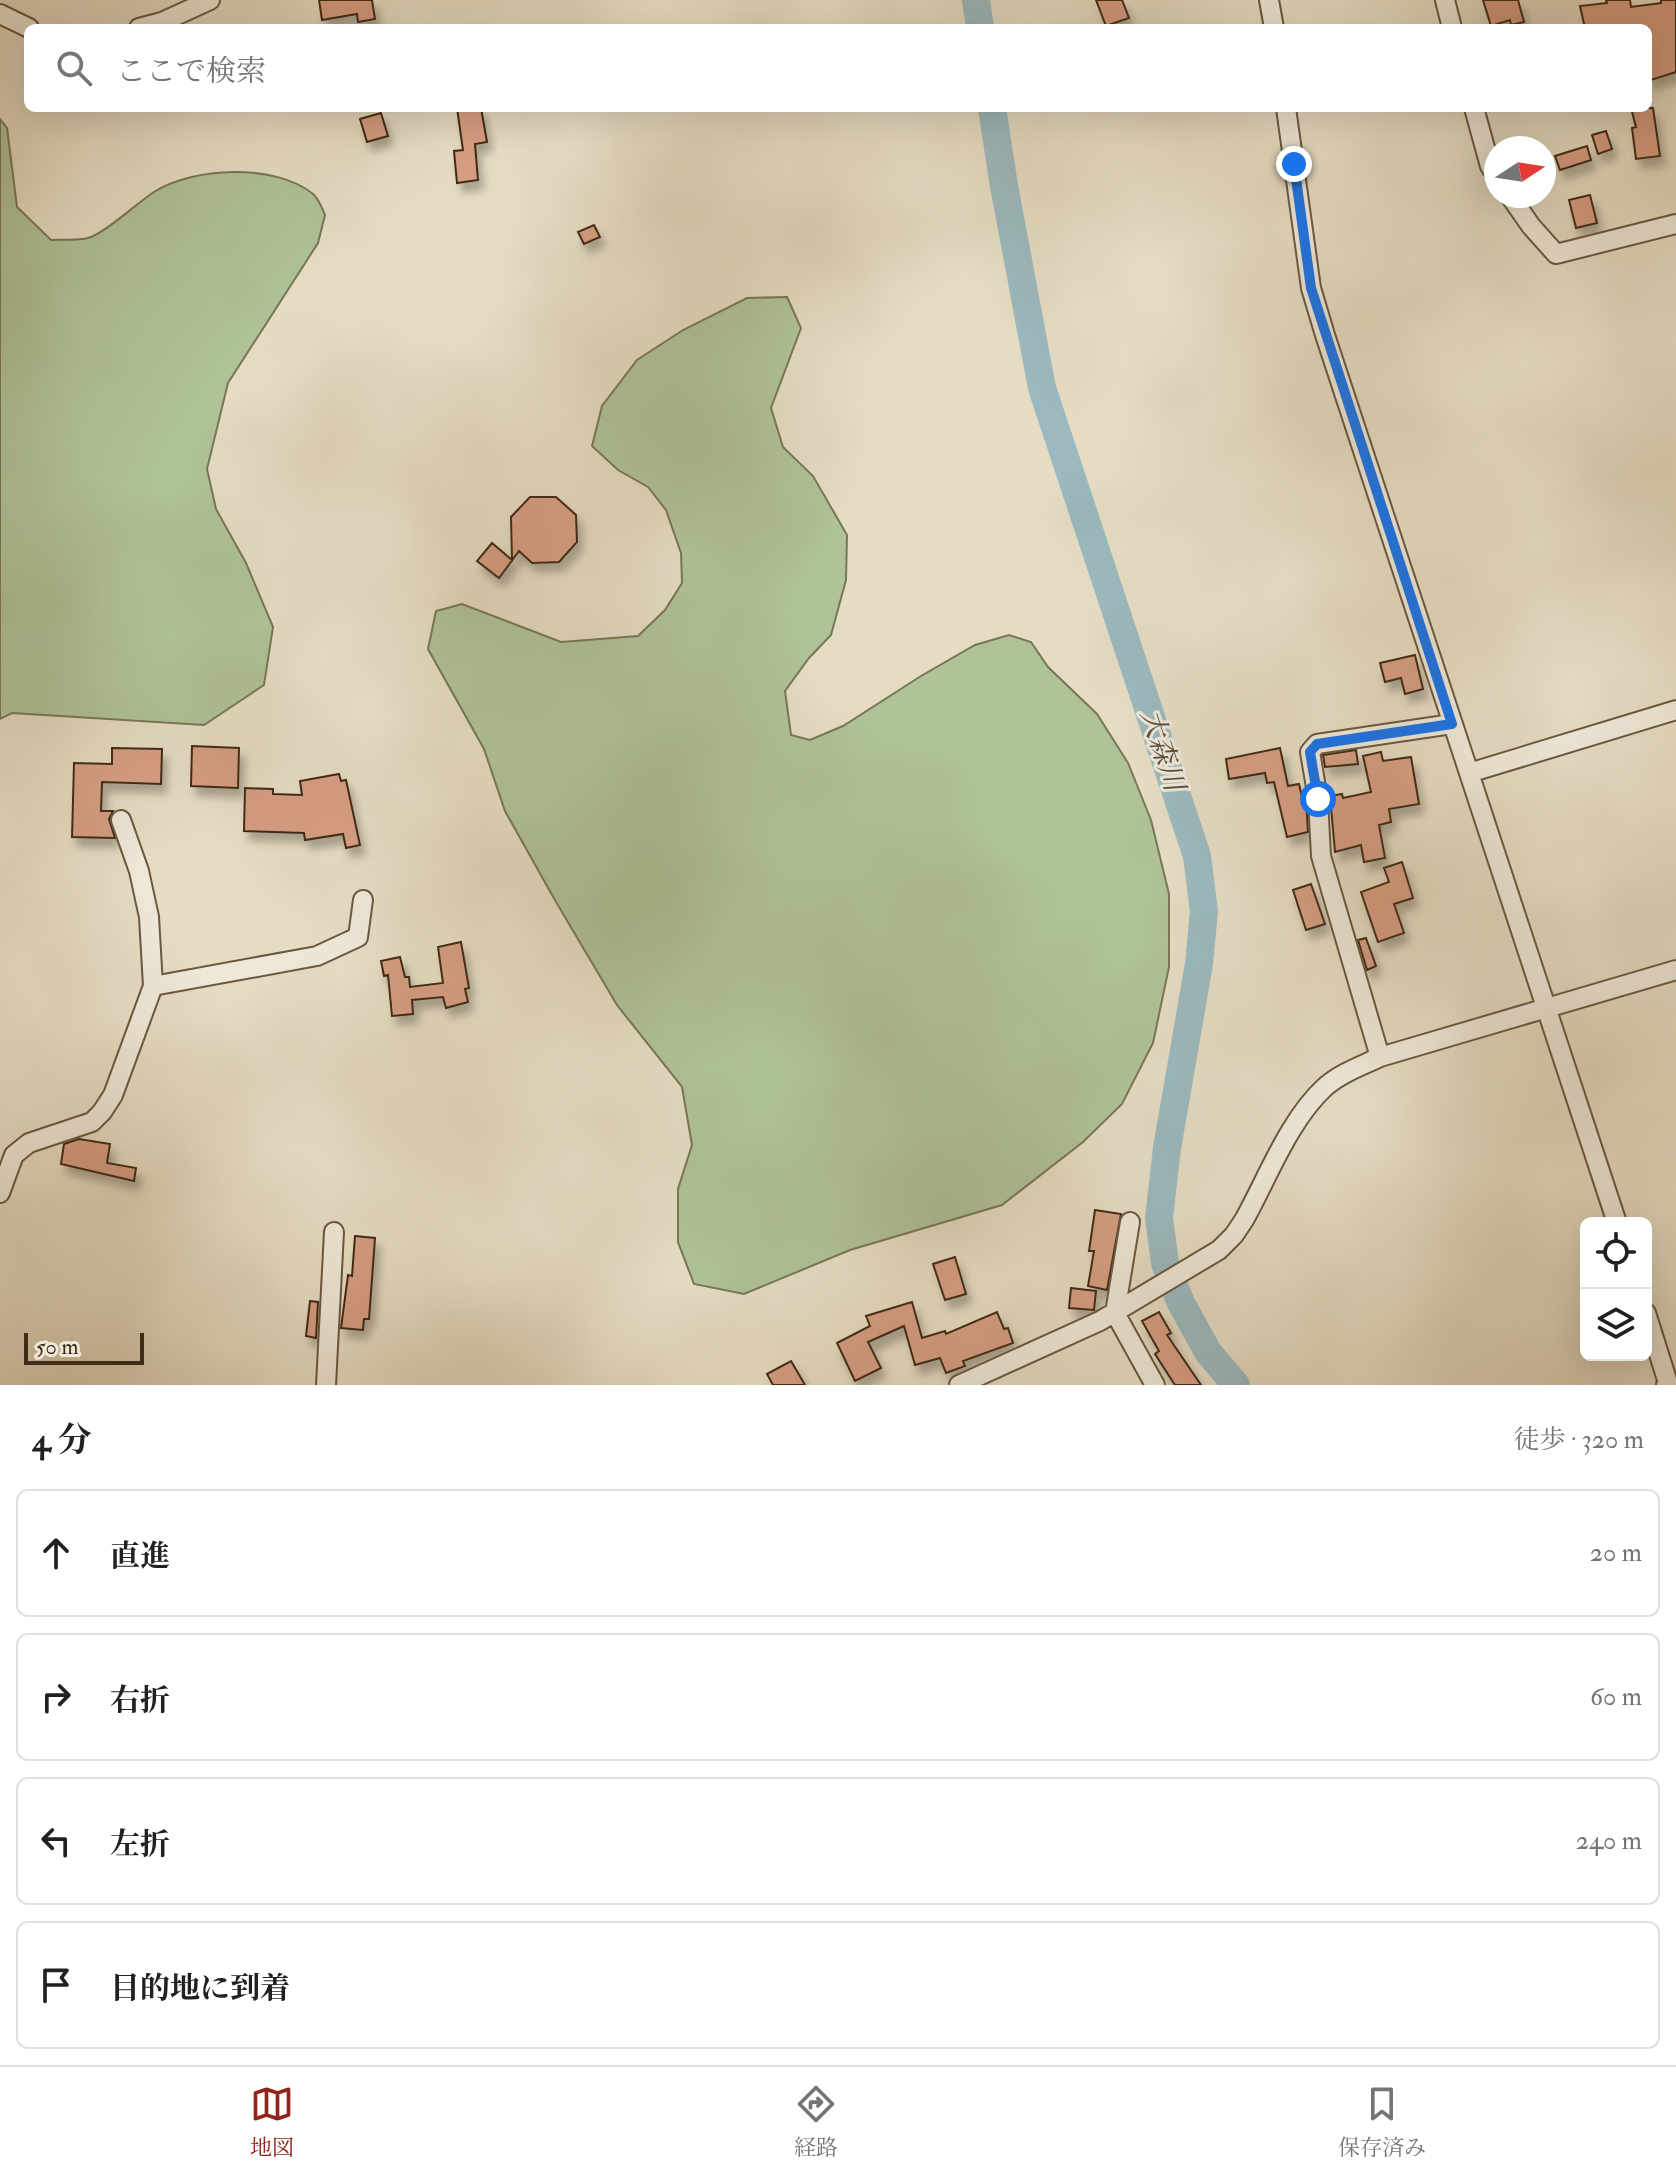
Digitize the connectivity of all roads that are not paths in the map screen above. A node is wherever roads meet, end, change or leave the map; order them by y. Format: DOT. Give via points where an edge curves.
graph roads {
  1 [pos="210,0"];
  2 [pos="1269,0"];
  3 [pos="1445,0"];
  4 [pos="0,14"];
  5 [pos="154,24"];
  6 [pos="1273,24"];
  7 [pos="1451,24"];
  8 [pos="24,26"];
  9 [pos="1287,112"];
  10 [pos="1475,112"];
  11 [pos="1484,144"];
  12 [pos="1519,208"];
  13 [pos="1676,224"];
  14 [pos="1676,710"];
  15 [pos="1452,724"];
  16 [pos="1469,773"];
  17 [pos="121,820"];
  18 [pos="363,900"];
  19 [pos="1676,970"];
  20 [pos="153,986"];
  21 [pos="1546,1008"];
  22 [pos="1380,1057"];
  23 [pos="0,1193"];
  24 [pos="1615,1217"];
  25 [pos="1130,1222"];
  26 [pos="334,1232"];
  27 [pos="1115,1313"];
  28 [pos="1652,1332"];
  29 [pos="326,1385"];
  30 [pos="959,1385"];
  31 [pos="1155,1385"];
  32 [pos="1666,1385"];
  1 -- 5 [label="street"];
  2 -- 6 [label="street"];
  3 -- 7 [label="street"];
  4 -- 8 [label="street"];
  9 -- 15 [label="street" via="1311,288"];
  10 -- 11 [label="street"];
  12 -- 13 [label="street" via="1556,254"];
  14 -- 16 [label="street"];
  15 -- 16 [label="street"];
  15 -- 22 [label="street" via="1317,744 1310,752 1321,856"];
  16 -- 21 [label="street"];
  17 -- 20 [label="street" via="149,917"];
  18 -- 20 [label="street" via="358,937 317,956"];
  19 -- 21 [label="street"];
  20 -- 23 [label="street" via="102,1112 92,1122 29,1143 14,1155"];
  21 -- 22 [label="street"];
  21 -- 24 [label="street"];
  22 -- 27 [label="street" via="1342,1075 1299,1117 1234,1235 1219,1250"];
  25 -- 27 [label="street"];
  26 -- 29 [label="street"];
  27 -- 30 [label="street"];
  27 -- 31 [label="street"];
  28 -- 32 [label="street"];
}
